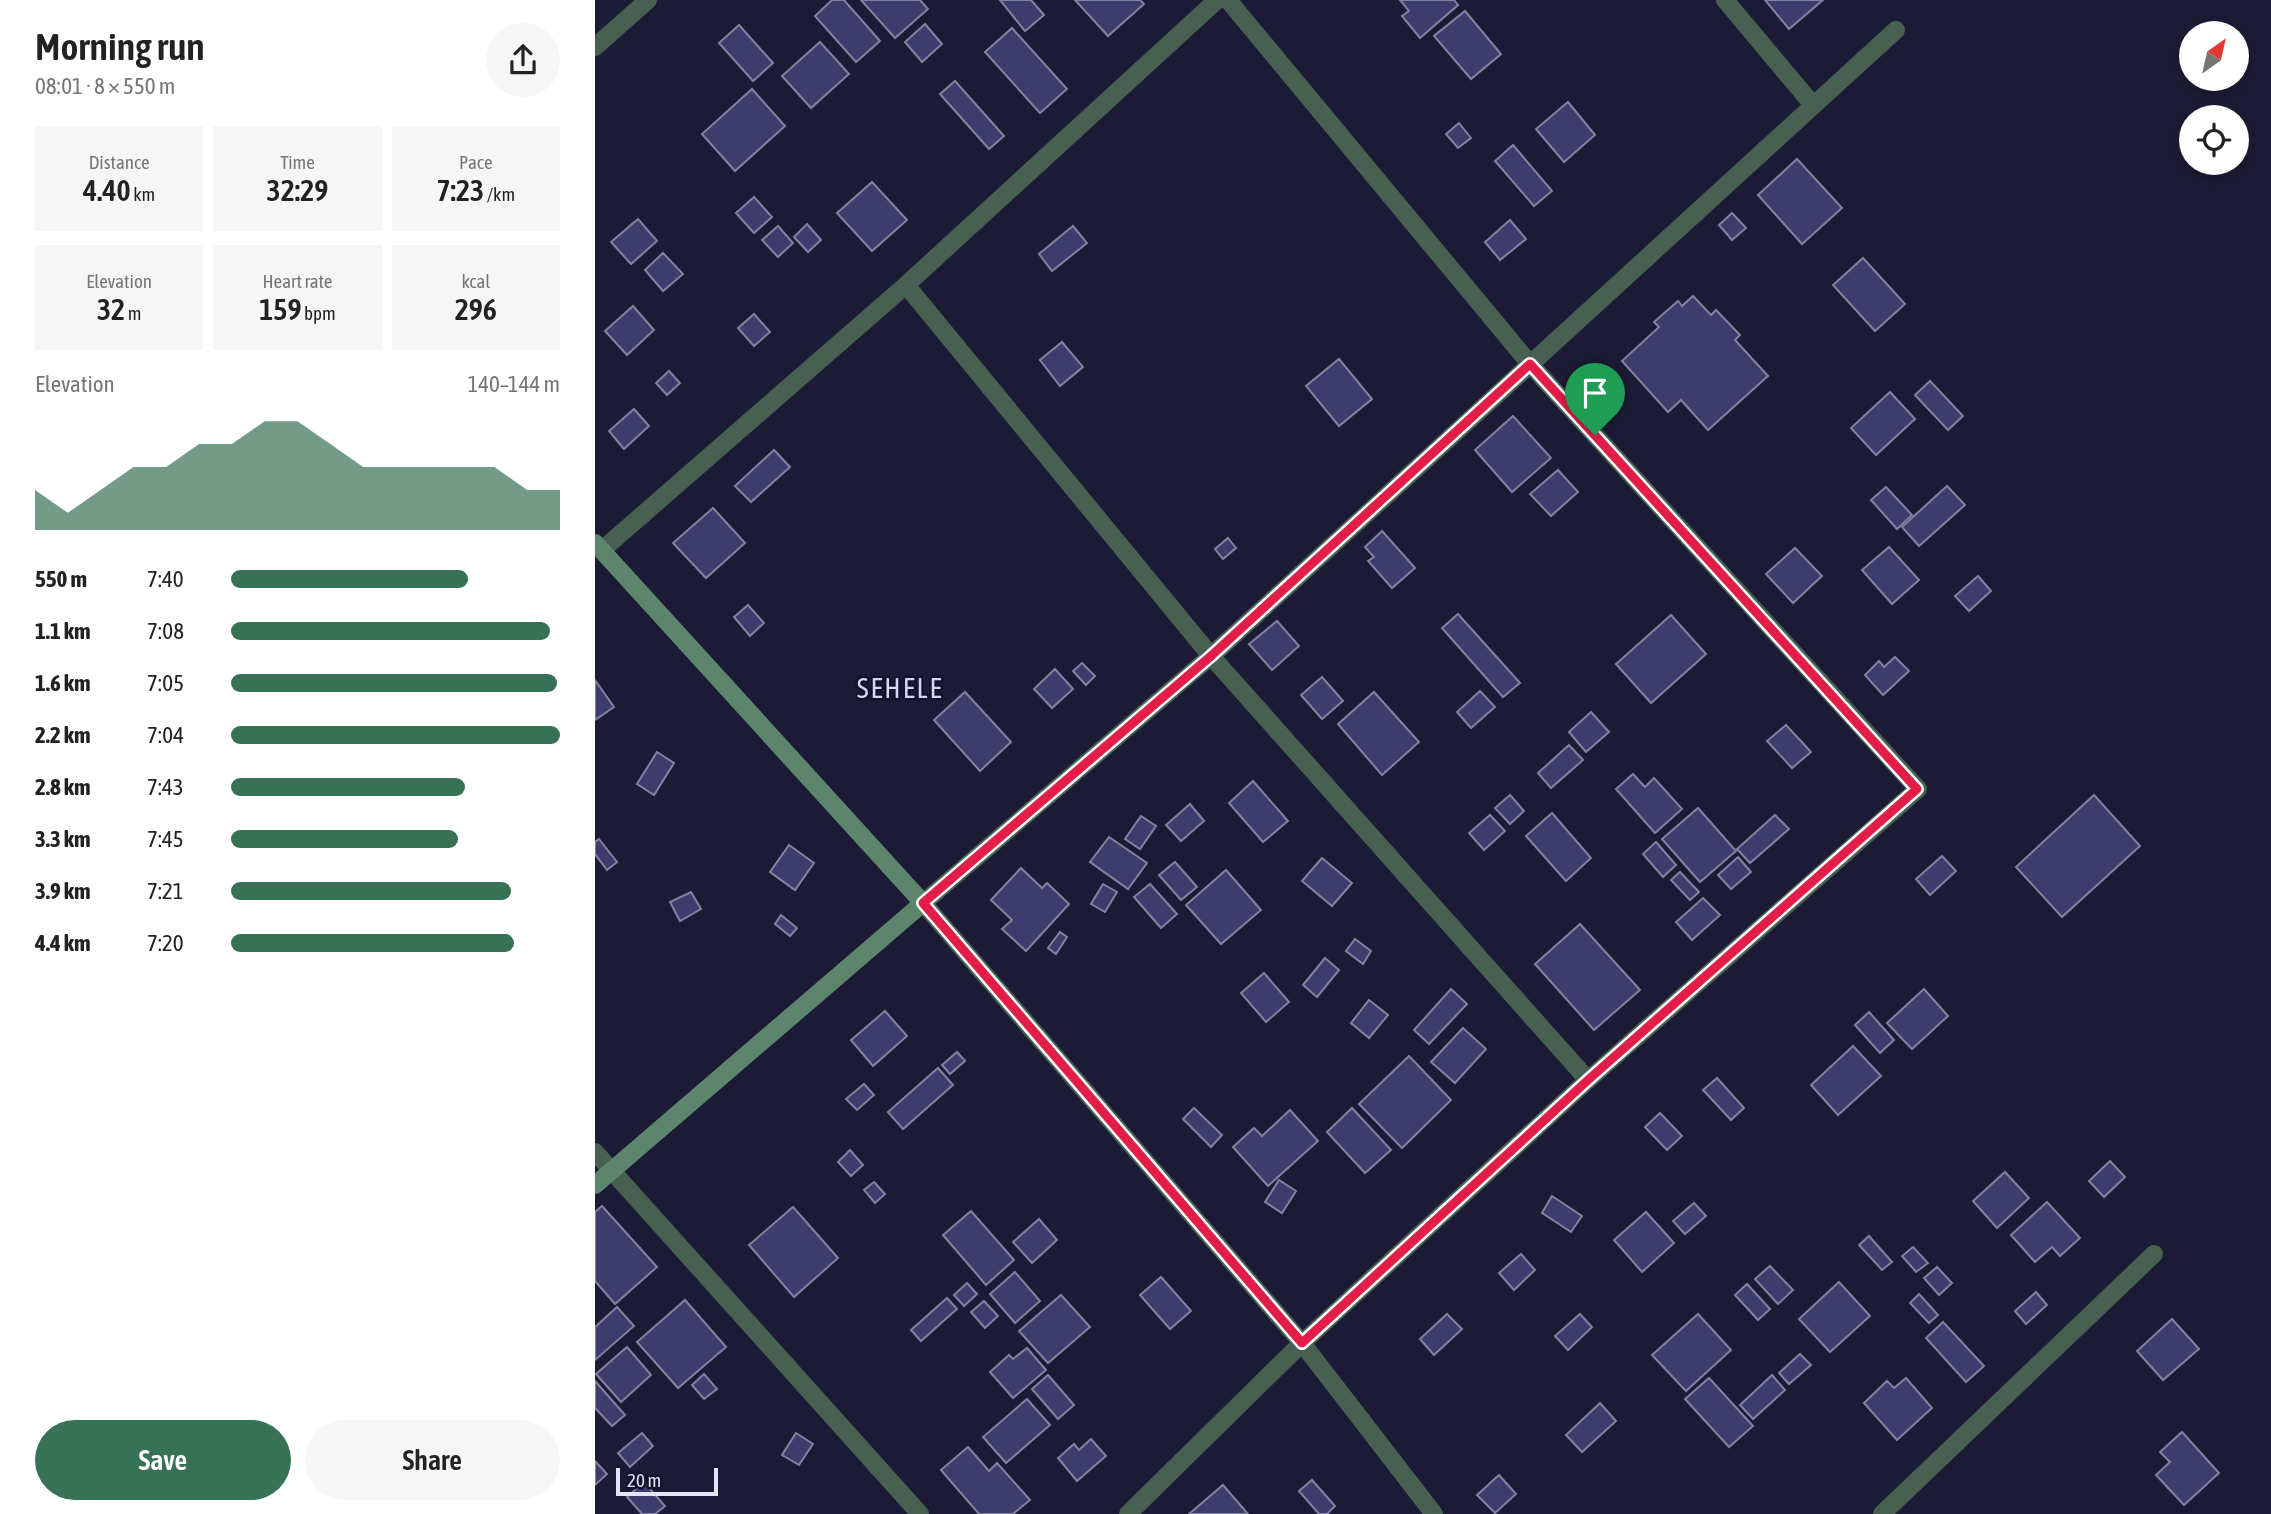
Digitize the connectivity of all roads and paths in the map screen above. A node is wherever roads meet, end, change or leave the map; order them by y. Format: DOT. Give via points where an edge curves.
graph roads {
  1 [pos="648,0"];
  2 [pos="1217,0"];
  3 [pos="1228,0"];
  4 [pos="1725,0"];
  5 [pos="1896,30"];
  6 [pos="595,47"];
  7 [pos="1813,105"];
  8 [pos="906,285"];
  9 [pos="1530,364"];
  10 [pos="599,546"];
  11 [pos="1211,656"];
  12 [pos="923,903"];
  13 [pos="1588,1080"];
  14 [pos="595,1152"];
  15 [pos="612,1171"];
  16 [pos="595,1185"];
  17 [pos="2154,1254"];
  18 [pos="1302,1343"];
  19 [pos="921,1514"];
  20 [pos="1128,1514"];
  21 [pos="1434,1514"];
  22 [pos="1882,1514"];
  1 -- 6 [label="street"];
  2 -- 8 [label="street"];
  3 -- 9 [label="street"];
  4 -- 7 [label="street"];
  5 -- 7 [label="street"];
  7 -- 9 [label="street"];
  8 -- 10 [label="street"];
  8 -- 11 [label="street"];
  9 -- 11 [label="street"];
  9 -- 13 [label="street" via="1917,789"];
  10 -- 12 [label="street"];
  11 -- 12 [label="street"];
  11 -- 13 [label="street"];
  12 -- 15 [label="street"];
  12 -- 18 [label="street"];
  13 -- 18 [label="street"];
  14 -- 15 [label="street"];
  15 -- 16 [label="street"];
  15 -- 19 [label="street"];
  17 -- 22 [label="street"];
  18 -- 20 [label="street"];
  18 -- 21 [label="street"];
}
